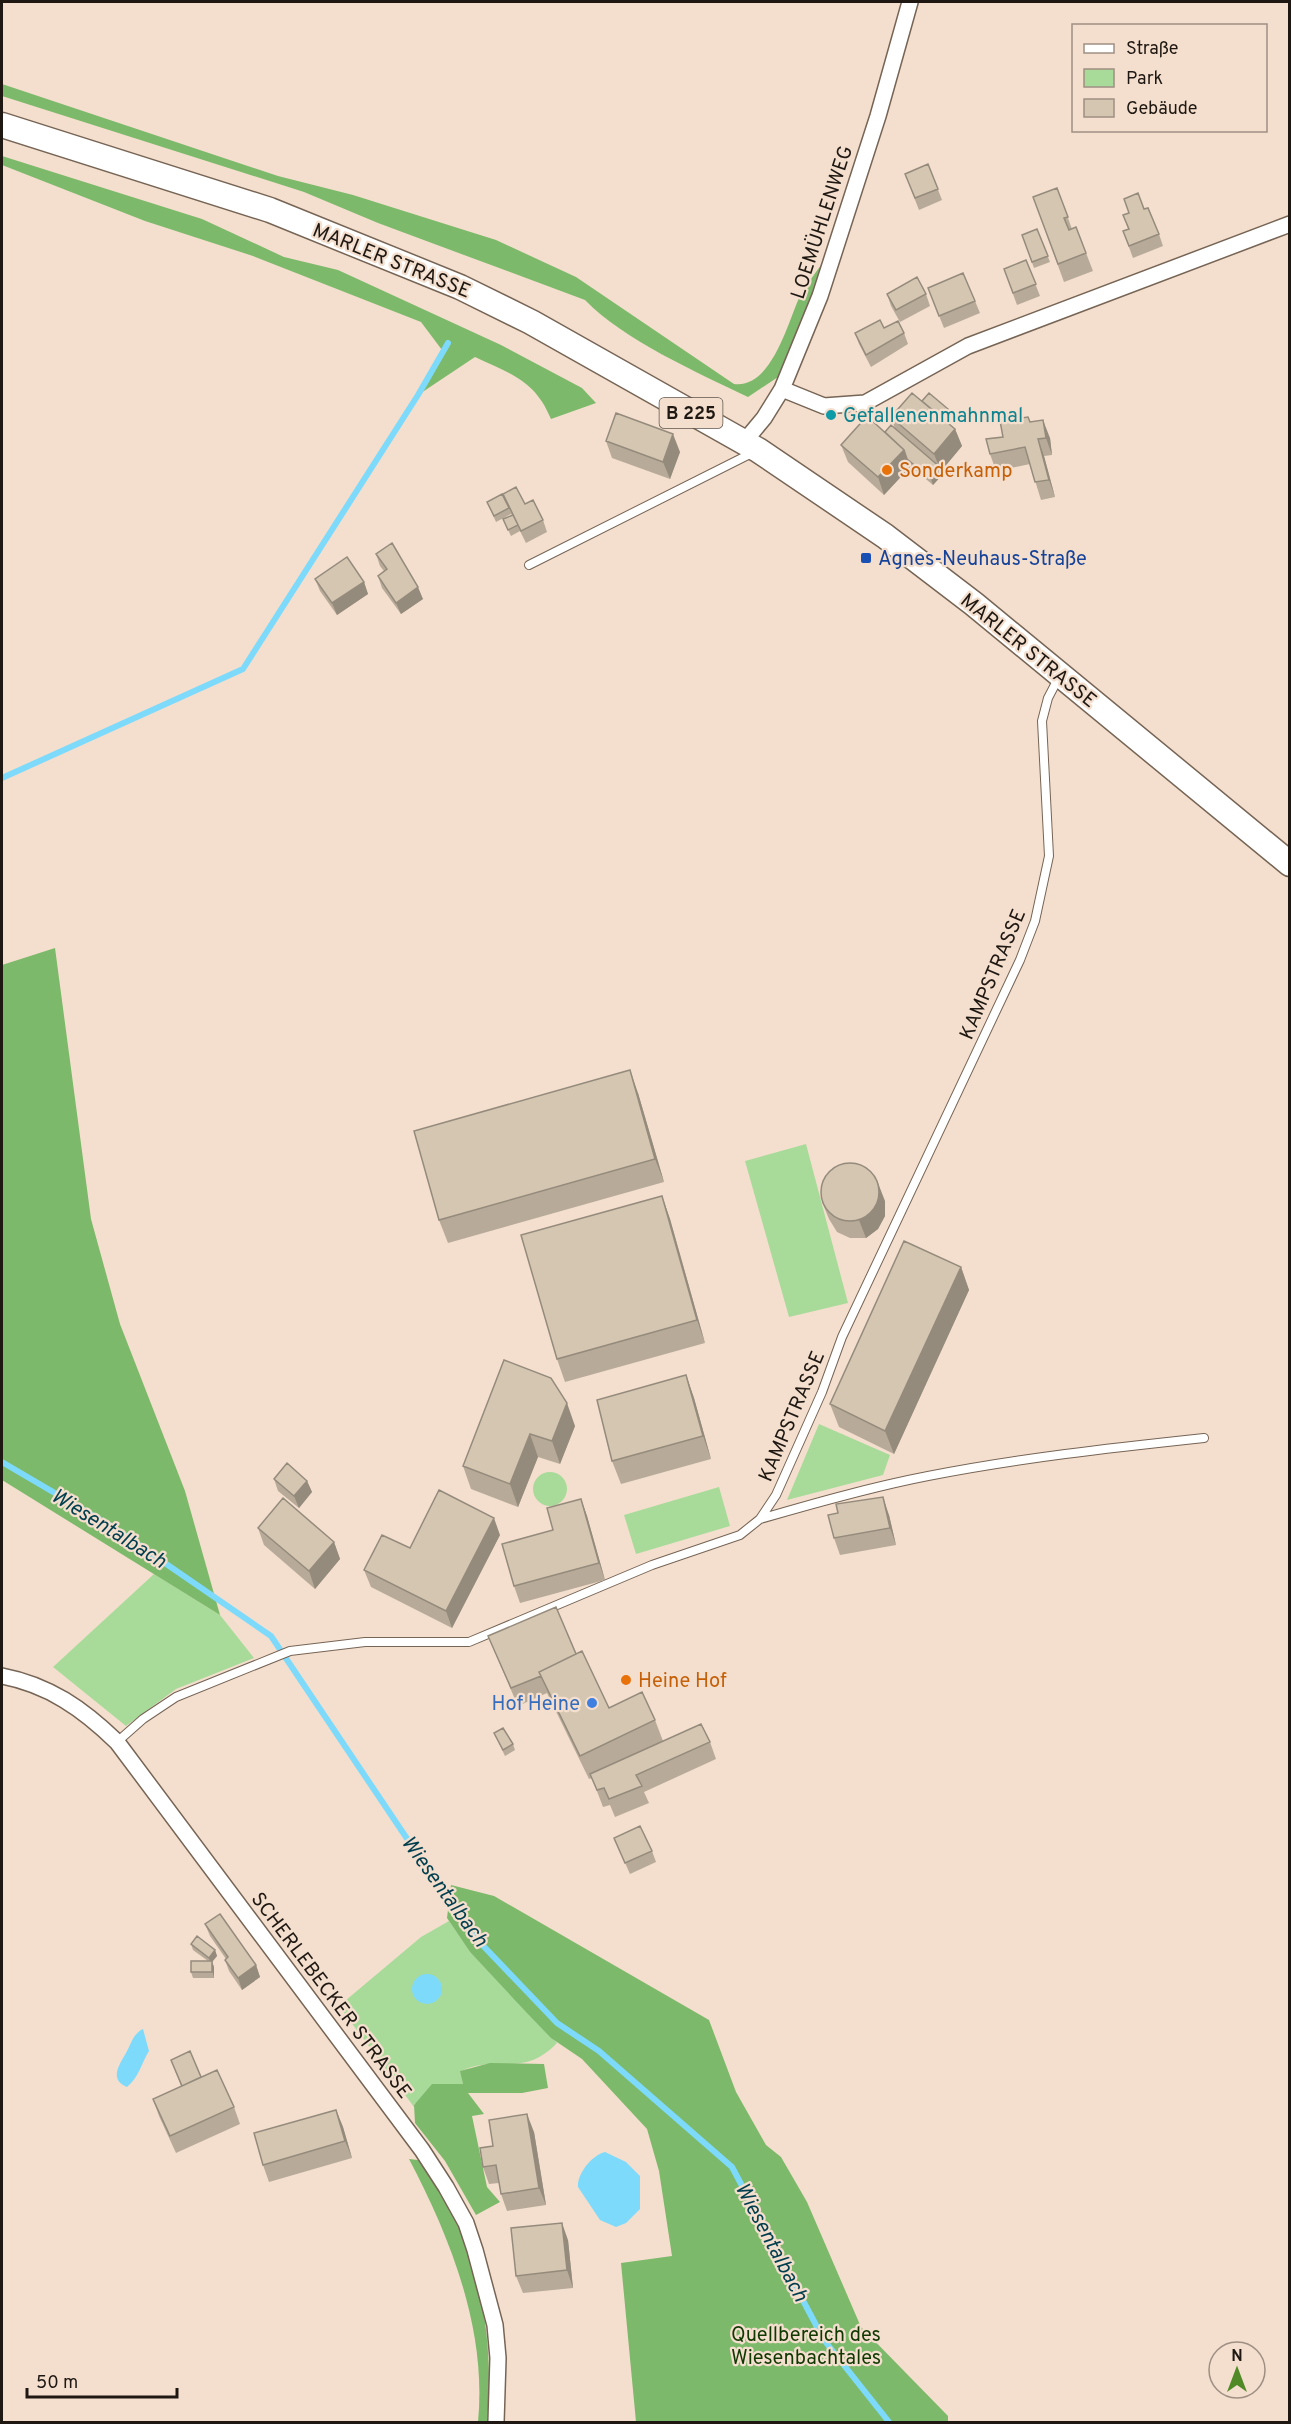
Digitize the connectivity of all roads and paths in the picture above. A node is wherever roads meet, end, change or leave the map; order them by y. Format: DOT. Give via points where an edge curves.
graph roads {
  1 [pos="910,2"];
  2 [pos="2,125"];
  3 [pos="1290,224"];
  4 [pos="782,389"];
  5 [pos="751,446"];
  6 [pos="529,565"];
  7 [pos="1060,676"];
  8 [pos="1290,864"];
  9 [pos="1204,1438"];
  10 [pos="760,1520"];
  11 [pos="2,1676"];
  12 [pos="117,1742"];
  13 [pos="496,2422"];
  1 -- 4 [label="street, LOEMÜHLENWEG" via="881,107 820,296"];
  2 -- 5 [label="main road, MARLER STRASSE / B 225" via="270,210 460,286"];
  3 -- 4 [label="street" via="968,346 865,403 824,406"];
  4 -- 5 [label="street, LOEMÜHLENWEG"];
  5 -- 6 [label="lane"];
  5 -- 7 [label="main road, MARLER STRASSE / B 225" via="885,536 974,603"];
  7 -- 8 [label="main road, MARLER STRASSE / B 225"];
  7 -- 10 [label="lane, KAMPSTRASSE" via="1042,721 1049,856 1035,921 842,1337 776,1495"];
  9 -- 10 [label="lane" via="1070,1452 928,1476 856,1491"];
  10 -- 12 [label="lane, KAMPSTRASSE" via="740,1535 652,1565 469,1642 365,1642 290,1651 262,1660 176,1697"];
  11 -- 12 [label="street, SCHERLEBECKER STRASSE" via="50,1690 77,1706"];
  12 -- 13 [label="street, SCHERLEBECKER STRASSE" via="446,2187 466,2223 495,2325"];
}
